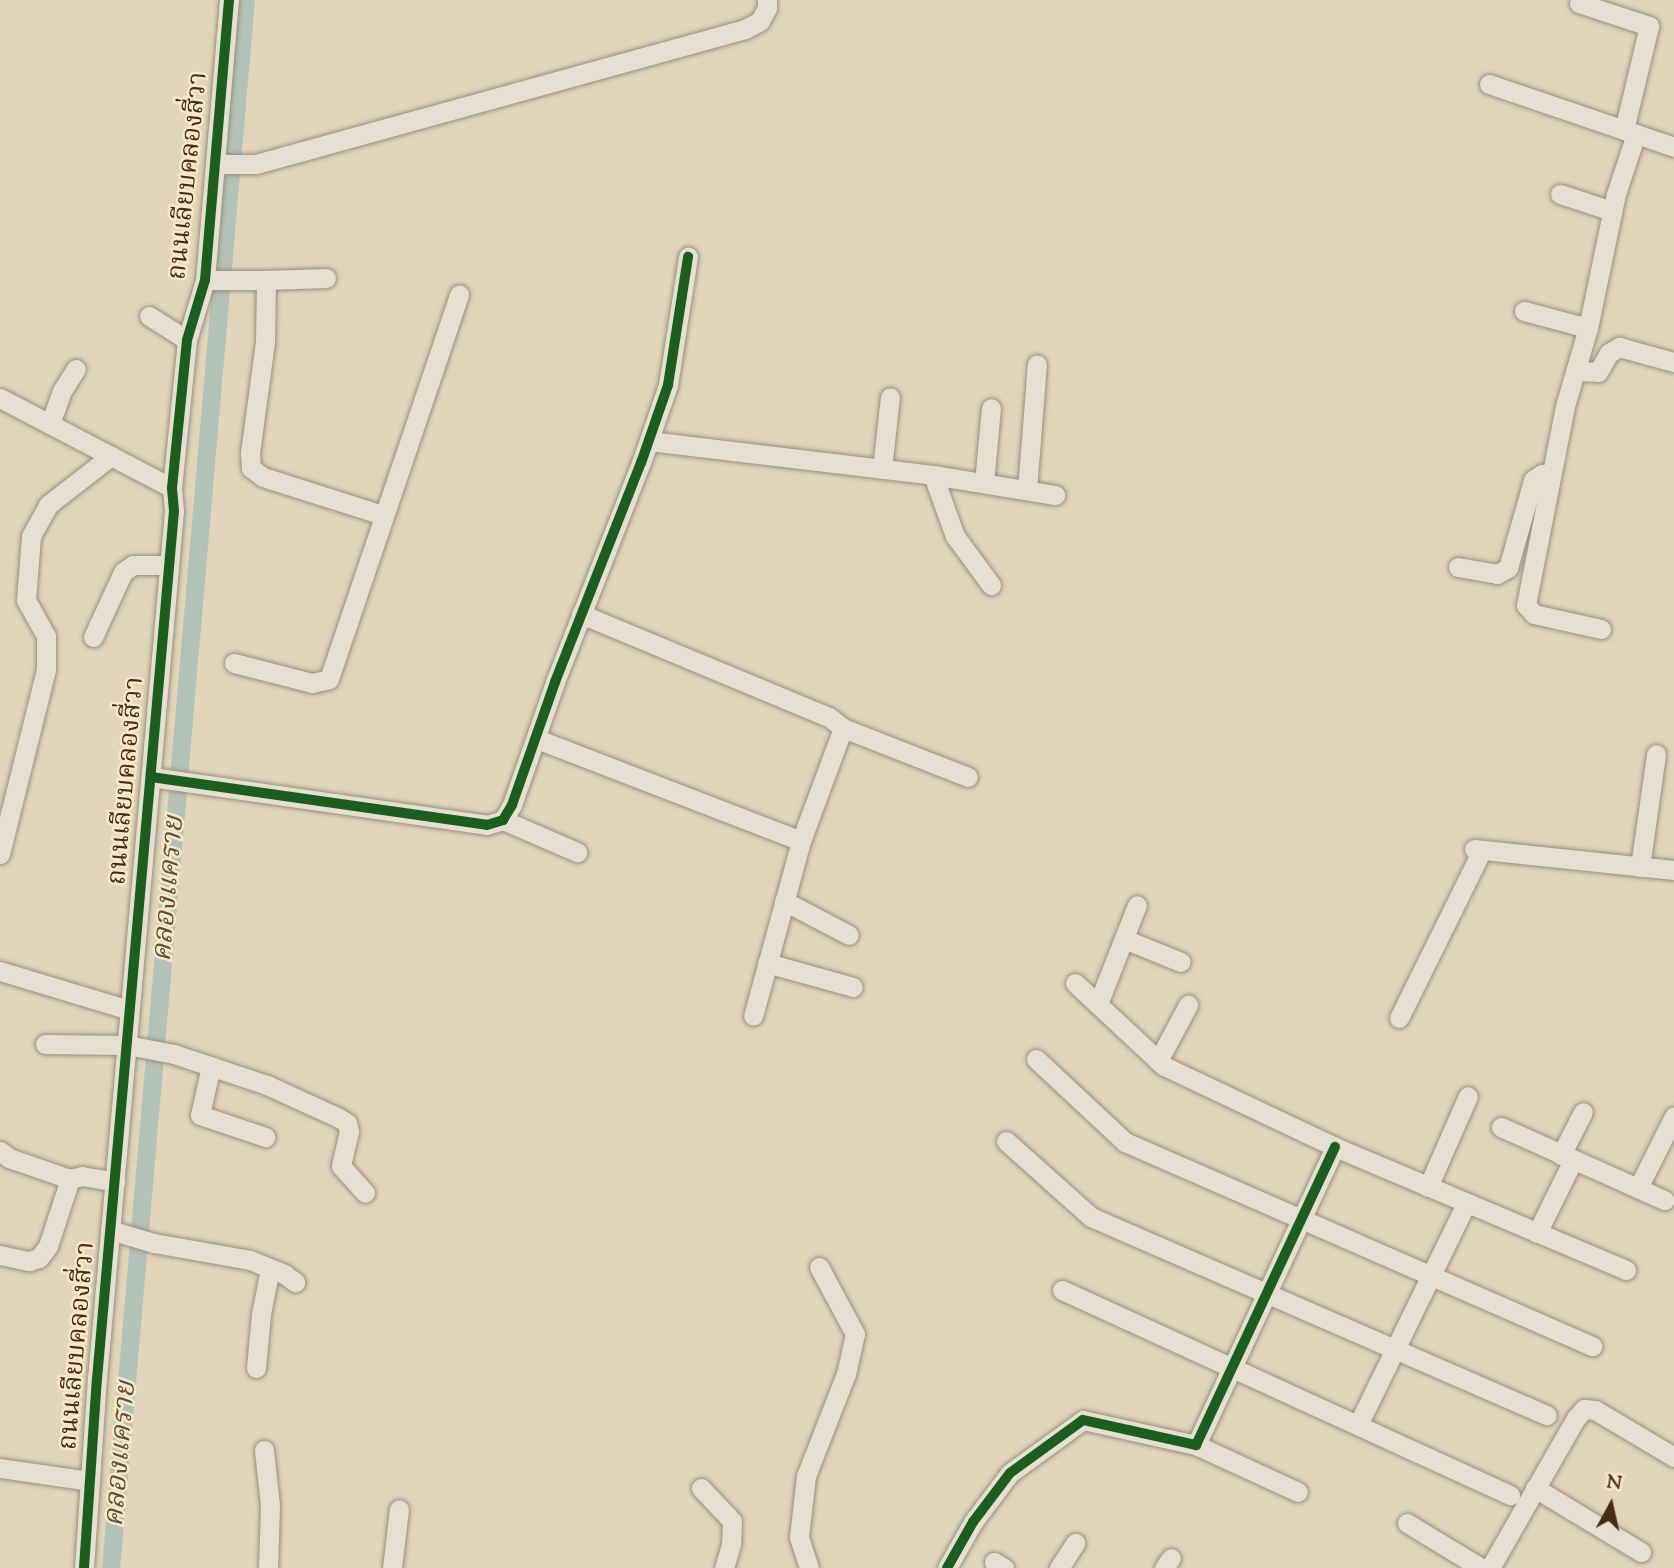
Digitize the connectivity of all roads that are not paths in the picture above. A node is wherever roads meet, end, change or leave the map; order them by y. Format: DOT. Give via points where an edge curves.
graph roads {
  1 [pos="229,0"];
  2 [pos="766,0"];
  3 [pos="1579,3"];
  4 [pos="1489,84"];
  5 [pos="1630,132"];
  6 [pos="1674,146"];
  7 [pos="222,164"];
  8 [pos="1560,194"];
  9 [pos="1612,211"];
  10 [pos="688,257"];
  11 [pos="326,278"];
  12 [pos="212,279"];
  13 [pos="258,281"];
  14 [pos="459,295"];
  15 [pos="1524,311"];
  16 [pos="149,316"];
  17 [pos="1588,328"];
  18 [pos="187,340"];
  19 [pos="1674,362"];
  20 [pos="1037,364"];
  21 [pos="76,369"];
  22 [pos="1575,372"];
  23 [pos="890,397"];
  24 [pos="0,398"];
  25 [pos="991,408"];
  26 [pos="50,424"];
  27 [pos="649,441"];
  28 [pos="111,456"];
  29 [pos="882,469"];
  30 [pos="933,475"];
  31 [pos="1551,476"];
  32 [pos="984,483"];
  33 [pos="172,488"];
  34 [pos="1027,490"];
  35 [pos="1055,495"];
  36 [pos="383,515"];
  37 [pos="169,565"];
  38 [pos="1458,567"];
  39 [pos="992,585"];
  40 [pos="581,614"];
  41 [pos="1601,629"];
  42 [pos="93,637"];
  43 [pos="234,663"];
  44 [pos="843,728"];
  45 [pos="537,739"];
  46 [pos="1656,754"];
  47 [pos="151,777"];
  48 [pos="968,777"];
  49 [pos="503,820"];
  50 [pos="801,841"];
  51 [pos="577,852"];
  52 [pos="0,854"];
  53 [pos="1640,867"];
  54 [pos="1674,870"];
  55 [pos="784,901"];
  56 [pos="1137,905"];
  57 [pos="849,935"];
  58 [pos="1124,939"];
  59 [pos="1181,962"];
  60 [pos="767,963"];
  61 [pos="0,971"];
  62 [pos="1075,983"];
  63 [pos="853,987"];
  64 [pos="1098,1004"];
  65 [pos="1188,1005"];
  66 [pos="129,1010"];
  67 [pos="753,1016"];
  68 [pos="1399,1018"];
  69 [pos="45,1044"];
  70 [pos="127,1045"];
  71 [pos="1036,1059"];
  72 [pos="1158,1061"];
  73 [pos="211,1066"];
  74 [pos="1468,1096"];
  75 [pos="1583,1112"];
  76 [pos="1674,1116"];
  77 [pos="1501,1127"];
  78 [pos="265,1137"];
  79 [pos="1006,1141"];
  80 [pos="1335,1147"];
  81 [pos="0,1151"];
  82 [pos="1567,1157"];
  83 [pos="70,1179"];
  84 [pos="115,1182"];
  85 [pos="1428,1187"];
  86 [pos="1638,1188"];
  87 [pos="365,1193"];
  88 [pos="1664,1200"];
  89 [pos="1466,1203"];
  90 [pos="1301,1221"];
  91 [pos="110,1230"];
  92 [pos="1537,1233"];
  93 [pos="0,1255"];
  94 [pos="819,1267"];
  95 [pos="270,1269"];
  96 [pos="1626,1270"];
  97 [pos="1430,1277"];
  98 [pos="295,1282"];
  99 [pos="1062,1290"];
  100 [pos="1267,1293"];
  101 [pos="1592,1346"];
  102 [pos="1395,1349"];
  103 [pos="256,1368"];
  104 [pos="1232,1368"];
  105 [pos="1546,1415"];
  106 [pos="1358,1425"];
  107 [pos="1196,1445"];
  108 [pos="264,1450"];
  109 [pos="1674,1457"];
  110 [pos="0,1468"];
  111 [pos="90,1481"];
  112 [pos="701,1488"];
  113 [pos="1535,1488"];
  114 [pos="1298,1492"];
  115 [pos="1510,1494"];
  116 [pos="399,1509"];
  117 [pos="1406,1523"];
  118 [pos="1075,1543"];
  119 [pos="1641,1552"];
  120 [pos="84,1568"];
  121 [pos="268,1568"];
  122 [pos="392,1568"];
  123 [pos="724,1568"];
  124 [pos="809,1568"];
  125 [pos="947,1568"];
  126 [pos="1059,1568"];
  127 [pos="1480,1568"];
  128 [pos="1490,1568"];
  1 -- 7 [label="street, ถนนเลียบคลองสี่วา"];
  2 -- 7 [label="street" via="760,21 745,29 256,164"];
  3 -- 5 [label="street" via="1649,26"];
  4 -- 5 [label="street"];
  5 -- 6 [label="street"];
  5 -- 9 [label="street"];
  7 -- 12 [label="street, ถนนเลียบคลองสี่วา"];
  8 -- 9 [label="street"];
  9 -- 17 [label="street"];
  10 -- 27 [label="street" via="668,385"];
  11 -- 13 [label="street"];
  12 -- 13 [label="street"];
  12 -- 18 [label="street, ถนนเลียบคลองสี่วา"];
  13 -- 36 [label="street" via="265,342 251,468 263,477"];
  14 -- 36 [label="street"];
  15 -- 17 [label="street"];
  16 -- 18 [label="street"];
  17 -- 22 [label="street"];
  18 -- 33 [label="street, ถนนเลียบคลองสี่วา"];
  19 -- 22 [label="street" via="1619,347 1609,353 1598,372"];
  20 -- 34 [label="street"];
  21 -- 26 [label="street"];
  22 -- 31 [label="street"];
  23 -- 29 [label="street"];
  24 -- 26 [label="street"];
  25 -- 32 [label="street"];
  26 -- 28 [label="street"];
  27 -- 29 [label="street"];
  27 -- 40 [label="street"];
  28 -- 33 [label="street"];
  28 -- 52 [label="street" via="48,505 31,536 26,600 46,636 46,669"];
  29 -- 30 [label="street"];
  30 -- 32 [label="street"];
  30 -- 39 [label="street" via="955,536"];
  31 -- 38 [label="street" via="1542,474 1533,480 1508,568 1497,574"];
  31 -- 41 [label="street" via="1526,605 1534,614"];
  32 -- 34 [label="street"];
  33 -- 37 [label="street, ถนนเลียบคลองสี่วา"];
  34 -- 35 [label="street"];
  36 -- 43 [label="street" via="329,679 312,683"];
  37 -- 42 [label="street" via="133,565 123,572"];
  37 -- 47 [label="street, ถนนเลียบคลองสี่วา"];
  40 -- 44 [label="street" via="829,717"];
  40 -- 45 [label="street"];
  44 -- 48 [label="street"];
  44 -- 50 [label="street"];
  45 -- 49 [label="street"];
  45 -- 50 [label="street"];
  46 -- 53 [label="street"];
  47 -- 49 [label="street" via="487,825"];
  47 -- 66 [label="street, ถนนเลียบคลองสี่วา"];
  49 -- 51 [label="street"];
  50 -- 55 [label="street"];
  53 -- 54 [label="street"];
  53 -- 68 [label="street" via="1478,850"];
  55 -- 57 [label="street"];
  55 -- 60 [label="street"];
  56 -- 58 [label="street"];
  58 -- 59 [label="street"];
  58 -- 64 [label="street"];
  60 -- 63 [label="street"];
  60 -- 67 [label="street"];
  61 -- 66 [label="street"];
  62 -- 64 [label="street"];
  64 -- 72 [label="street"];
  65 -- 72 [label="street"];
  66 -- 70 [label="street, ถนนเลียบคลองสี่วา"];
  69 -- 70 [label="street"];
  70 -- 73 [label="street"];
  70 -- 84 [label="street, ถนนเลียบคลองสี่วา"];
  71 -- 90 [label="street" via="1125,1142"];
  72 -- 80 [label="street"];
  73 -- 78 [label="street" via="200,1115"];
  73 -- 87 [label="street" via="267,1085 347,1123 341,1166"];
  74 -- 85 [label="street"];
  75 -- 82 [label="street"];
  76 -- 86 [label="street"];
  77 -- 82 [label="street"];
  79 -- 100 [label="street" via="1091,1217"];
  80 -- 85 [label="street"];
  80 -- 90 [label="street"];
  81 -- 83 [label="street"];
  82 -- 86 [label="street"];
  82 -- 92 [label="street"];
  83 -- 84 [label="street" via="82,1176"];
  83 -- 93 [label="street" via="48,1247 39,1258 29,1261"];
  84 -- 91 [label="street, ถนนเลียบคลองสี่วา"];
  85 -- 89 [label="street"];
  86 -- 88 [label="street"];
  89 -- 92 [label="street"];
  89 -- 97 [label="street"];
  90 -- 97 [label="street"];
  90 -- 100 [label="street"];
  91 -- 95 [label="street" via="226,1254"];
  91 -- 111 [label="street, ถนนเลียบคลองสี่วา"];
  92 -- 96 [label="street"];
  94 -- 124 [label="street" via="855,1334 846,1374 806,1476 799,1537"];
  95 -- 98 [label="street"];
  95 -- 103 [label="street"];
  97 -- 101 [label="street"];
  97 -- 102 [label="street"];
  99 -- 104 [label="street"];
  100 -- 102 [label="street"];
  100 -- 104 [label="street"];
  102 -- 105 [label="street"];
  102 -- 106 [label="street"];
  104 -- 106 [label="street"];
  104 -- 107 [label="street"];
  106 -- 115 [label="street"];
  107 -- 114 [label="street"];
  107 -- 125 [label="street" via="1083,1420 1010,1473 973,1522"];
  108 -- 121 [label="street" via="270,1505"];
  109 -- 113 [label="street" via="1595,1410 1584,1409"];
  110 -- 111 [label="street"];
  111 -- 120 [label="street, ถนนเลียบคลองสี่วา"];
  112 -- 123 [label="street" via="732,1521"];
  113 -- 119 [label="street"];
  113 -- 128 [label="street"];
  116 -- 122 [label="street"];
  117 -- 127 [label="street"];
  118 -- 126 [label="street"];
}
